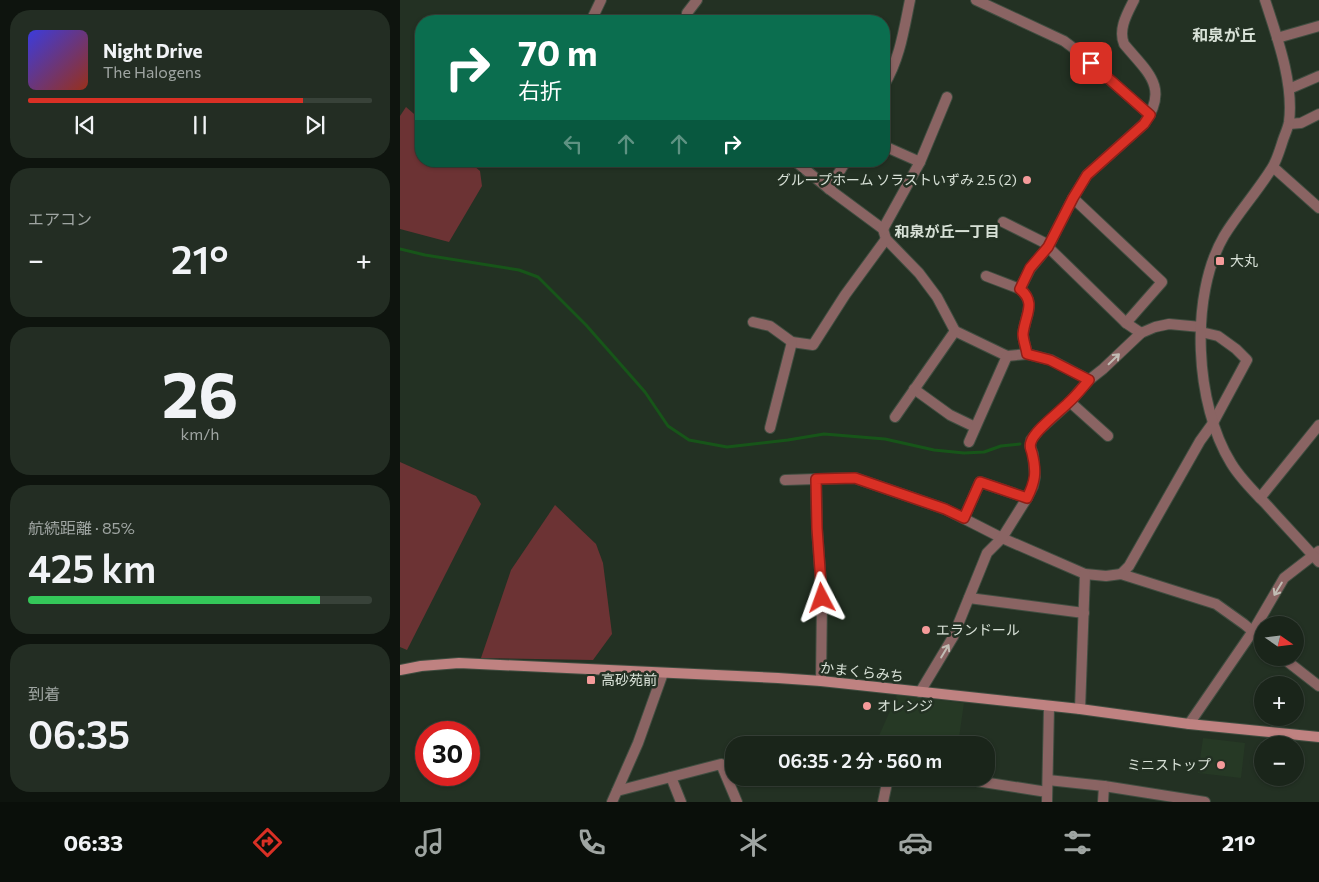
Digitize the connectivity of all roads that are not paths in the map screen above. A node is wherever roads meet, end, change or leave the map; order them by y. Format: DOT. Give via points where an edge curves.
graph roads {
  1 [pos="601,0"];
  2 [pos="697,0"];
  3 [pos="910,0"];
  4 [pos="976,0"];
  5 [pos="1134,0"];
  6 [pos="1265,0"];
  7 [pos="594,15"];
  8 [pos="687,15"];
  9 [pos="1319,26"];
  10 [pos="1277,38"];
  11 [pos="890,74"];
  12 [pos="1319,76"];
  13 [pos="1289,89"];
  14 [pos="947,97"];
  15 [pos="1319,114"];
  16 [pos="1150,115"];
  17 [pos="1289,124"];
  18 [pos="890,149"];
  19 [pos="920,162"];
  20 [pos="802,167"];
  21 [pos="842,167"];
  22 [pos="1273,167"];
  23 [pos="829,189"];
  24 [pos="1073,198"];
  25 [pos="1319,208"];
  26 [pos="1003,222"];
  27 [pos="885,234"];
  28 [pos="1048,247"];
  29 [pos="986,276"];
  30 [pos="1020,289"];
  31 [pos="753,322"];
  32 [pos="1126,322"];
  33 [pos="1201,329"];
  34 [pos="955,332"];
  35 [pos="1141,332"];
  36 [pos="792,342"];
  37 [pos="1027,354"];
  38 [pos="1007,356"];
  39 [pos="1089,380"];
  40 [pos="914,389"];
  41 [pos="1070,402"];
  42 [pos="895,417"];
  43 [pos="1213,422"];
  44 [pos="1319,426"];
  45 [pos="975,427"];
  46 [pos="770,428"];
  47 [pos="1108,436"];
  48 [pos="969,442"];
  49 [pos="816,479"];
  50 [pos="784,480"];
  51 [pos="1027,498"];
  52 [pos="1260,498"];
  53 [pos="964,518"];
  54 [pos="1002,538"];
  55 [pos="1317,556"];
  56 [pos="1085,574"];
  57 [pos="1121,574"];
  58 [pos="969,598"];
  59 [pos="1084,613"];
  60 [pos="1253,631"];
  61 [pos="1293,666"];
  62 [pos="400,670"];
  63 [pos="663,672"];
  64 [pos="821,681"];
  65 [pos="1319,686"];
  66 [pos="920,692"];
  67 [pos="1049,707"];
  68 [pos="1080,709"];
  69 [pos="1189,724"];
  70 [pos="1319,737"];
  71 [pos="671,777"];
  72 [pos="1048,780"];
  73 [pos="886,786"];
  74 [pos="995,786"];
  75 [pos="1104,786"];
  76 [pos="617,791"];
  77 [pos="1047,797"];
  78 [pos="1172,800"];
  79 [pos="612,802"];
  80 [pos="622,802"];
  81 [pos="681,802"];
  82 [pos="737,802"];
  83 [pos="883,802"];
  84 [pos="1103,802"];
  85 [pos="1205,802"];
  1 -- 7 [label="street"];
  2 -- 8 [label="street"];
  3 -- 11 [label="street" via="900,50"];
  4 -- 16 [label="street" via="1064,41"];
  5 -- 16 [label="street" via="1121,33 1124,44 1154,84 1156,98"];
  6 -- 10 [label="street"];
  9 -- 10 [label="street"];
  10 -- 13 [label="street"];
  12 -- 13 [label="street"];
  13 -- 17 [label="street"];
  14 -- 19 [label="street"];
  15 -- 17 [label="street" via="1301,123"];
  16 -- 24 [label="street" via="1087,175"];
  17 -- 22 [label="street"];
  18 -- 19 [label="street"];
  19 -- 27 [label="street"];
  20 -- 23 [label="street"];
  21 -- 23 [label="street"];
  22 -- 25 [label="street"];
  22 -- 33 [label="street" via="1216,251 1207,278"];
  23 -- 27 [label="street"];
  24 -- 28 [label="street"];
  24 -- 32 [label="street" via="1162,282"];
  26 -- 28 [label="street"];
  27 -- 34 [label="street" via="937,297"];
  27 -- 36 [label="street" via="813,345"];
  28 -- 30 [label="street" via="1030,268"];
  28 -- 32 [label="street"];
  29 -- 30 [label="street"];
  30 -- 37 [label="street" via="1030,302 1023,335"];
  31 -- 36 [label="street" via="770,326"];
  32 -- 35 [label="street"];
  33 -- 35 [label="street" via="1169,324"];
  33 -- 43 [label="street" via="1205,394"];
  33 -- 43 [label="street" via="1218,336 1248,360"];
  34 -- 38 [label="street"];
  34 -- 40 [label="street"];
  39 -- 35 [label="street, one-way"];
  36 -- 46 [label="street"];
  37 -- 38 [label="street"];
  37 -- 39 [label="street" via="1050,360"];
  38 -- 45 [label="street"];
  39 -- 41 [label="street"];
  40 -- 42 [label="street"];
  40 -- 45 [label="street" via="950,415"];
  41 -- 47 [label="street"];
  41 -- 51 [label="street" via="1031,440 1035,477"];
  43 -- 52 [label="street" via="1232,465"];
  43 -- 57 [label="street" via="1126,571"];
  44 -- 52 [label="street"];
  45 -- 48 [label="street"];
  49 -- 50 [label="street"];
  49 -- 53 [label="street" via="855,478"];
  49 -- 64 [label="street" via="822,598"];
  51 -- 53 [label="street" via="980,482"];
  51 -- 54 [label="street"];
  52 -- 55 [label="street"];
  53 -- 54 [label="street"];
  54 -- 56 [label="street"];
  54 -- 58 [label="street" via="987,553"];
  55 -- 60 [label="street, one-way" via="1284,578"];
  56 -- 57 [label="street"];
  56 -- 59 [label="street"];
  57 -- 60 [label="street" via="1216,604"];
  58 -- 59 [label="street"];
  66 -- 58 [label="street, one-way" via="953,637"];
  59 -- 68 [label="street"];
  60 -- 69 [label="street"];
  61 -- 65 [label="street"];
  62 -- 63 [label="main road, かまくらみち" via="459,664"];
  63 -- 64 [label="main road, かまくらみち"];
  63 -- 76 [label="street"];
  64 -- 66 [label="main road, かまくらみち"];
  66 -- 67 [label="main road, かまくらみち"];
  67 -- 68 [label="main road, かまくらみち"];
  67 -- 72 [label="street"];
  68 -- 69 [label="main road, かまくらみち"];
  69 -- 70 [label="main road, かまくらみち"];
  71 -- 76 [label="street"];
  71 -- 81 [label="street"];
  71 -- 82 [label="street" via="721,764"];
  72 -- 75 [label="street"];
  72 -- 77 [label="street"];
  73 -- 83 [label="street"];
  74 -- 77 [label="street"];
  75 -- 78 [label="street"];
  75 -- 84 [label="street"];
  76 -- 79 [label="street"];
  76 -- 80 [label="street"];
  78 -- 85 [label="street"];
}
